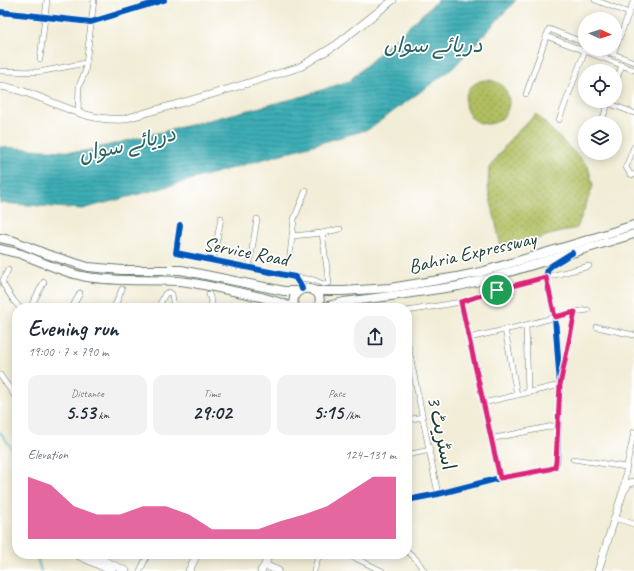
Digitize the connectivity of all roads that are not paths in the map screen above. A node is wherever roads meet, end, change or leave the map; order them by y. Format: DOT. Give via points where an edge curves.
graph roads {
  1 [pos="47,0"];
  2 [pos="94,0"];
  3 [pos="164,0"];
  4 [pos="393,0"];
  5 [pos="595,0"];
  6 [pos="634,0"];
  7 [pos="0,12"];
  8 [pos="629,13"];
  9 [pos="45,17"];
  10 [pos="91,22"];
  11 [pos="622,31"];
  12 [pos="546,36"];
  13 [pos="578,40"];
  14 [pos="578,49"];
  15 [pos="582,56"];
  16 [pos="598,56"];
  17 [pos="618,56"];
  18 [pos="40,59"];
  19 [pos="634,62"];
  20 [pos="86,63"];
  21 [pos="619,64"];
  22 [pos="622,65"];
  23 [pos="634,70"];
  24 [pos="0,71"];
  25 [pos="0,86"];
  26 [pos="526,94"];
  27 [pos="622,108"];
  28 [pos="78,112"];
  29 [pos="634,113"];
  30 [pos="559,120"];
  31 [pos="634,147"];
  32 [pos="634,175"];
  33 [pos="306,190"];
  34 [pos="221,218"];
  35 [pos="257,220"];
  36 [pos="180,225"];
  37 [pos="634,225"];
  38 [pos="340,229"];
  39 [pos="322,234"];
  40 [pos="634,234"];
  41 [pos="292,236"];
  42 [pos="0,238"];
  43 [pos="0,249"];
  44 [pos="572,254"];
  45 [pos="290,255"];
  46 [pos="213,261"];
  47 [pos="589,266"];
  48 [pos="249,268"];
  49 [pos="8,270"];
  50 [pos="295,277"];
  51 [pos="546,277"];
  52 [pos="44,282"];
  53 [pos="122,289"];
  54 [pos="300,290"];
  55 [pos="314,291"];
  56 [pos="80,293"];
  57 [pos="210,294"];
  58 [pos="461,302"];
  59 [pos="16,303"];
  60 [pos="33,303"];
  61 [pos="75,303"];
  62 [pos="116,303"];
  63 [pos="160,303"];
  64 [pos="173,303"];
  65 [pos="212,303"];
  66 [pos="282,303"];
  67 [pos="294,303"];
  68 [pos="320,303"];
  69 [pos="340,303"];
  70 [pos="412,310"];
  71 [pos="588,310"];
  72 [pos="575,312"];
  73 [pos="555,317"];
  74 [pos="526,325"];
  75 [pos="597,327"];
  76 [pos="505,329"];
  77 [pos="634,335"];
  78 [pos="469,338"];
  79 [pos="412,368"];
  80 [pos="0,375"];
  81 [pos="560,385"];
  82 [pos="12,392"];
  83 [pos="528,392"];
  84 [pos="517,395"];
  85 [pos="483,403"];
  86 [pos="422,417"];
  87 [pos="412,419"];
  88 [pos="558,425"];
  89 [pos="634,432"];
  90 [pos="490,439"];
  91 [pos="430,450"];
  92 [pos="412,454"];
  93 [pos="573,459"];
  94 [pos="626,467"];
  95 [pos="500,478"];
  96 [pos="634,482"];
  97 [pos="623,492"];
  98 [pos="438,494"];
  99 [pos="412,499"];
  100 [pos="615,518"];
  101 [pos="634,524"];
  102 [pos="412,555"];
  103 [pos="87,559"];
  104 [pos="105,559"];
  105 [pos="146,559"];
  106 [pos="190,559"];
  107 [pos="195,559"];
  108 [pos="318,559"];
  109 [pos="359,559"];
  110 [pos="263,568"];
  111 [pos="110,569"];
  112 [pos="126,571"];
  113 [pos="140,571"];
  114 [pos="184,571"];
  115 [pos="189,571"];
  116 [pos="278,571"];
  117 [pos="314,571"];
  118 [pos="382,571"];
  119 [pos="424,571"];
  120 [pos="598,571"];
  1 -- 9 [label="street"];
  2 -- 10 [label="street"];
  3 -- 10 [label="street"];
  4 -- 28 [label="main road" via="336,46 300,66 124,119 102,119"];
  5 -- 8 [label="street"];
  6 -- 8 [label="street"];
  7 -- 9 [label="street"];
  8 -- 11 [label="street"];
  9 -- 10 [label="street"];
  9 -- 18 [label="street"];
  10 -- 20 [label="street"];
  12 -- 13 [label="street" via="549,29"];
  12 -- 14 [label="street"];
  12 -- 26 [label="street"];
  15 -- 30 [label="street"];
  16 -- 21 [label="street"];
  17 -- 19 [label="street"];
  20 -- 24 [label="street" via="39,72"];
  20 -- 28 [label="street" via="79,86"];
  22 -- 23 [label="street"];
  25 -- 28 [label="main road"];
  27 -- 29 [label="street"];
  31 -- 32 [label="street" via="626,167 630,174"];
  33 -- 41 [label="street" via="294,219"];
  34 -- 46 [label="street"];
  35 -- 48 [label="street"];
  36 -- 46 [label="street, Service Road" via="176,253"];
  37 -- 55 [label="main road, Bahria Expressway" via="457,277 390,288"];
  38 -- 39 [label="street"];
  39 -- 41 [label="street"];
  39 -- 50 [label="street, Service Road" via="329,284"];
  40 -- 44 [label="main road, Bahria Expressway"];
  41 -- 45 [label="street"];
  42 -- 54 [label="main road" via="88,267 181,270 284,292"];
  43 -- 66 [label="main road" via="86,277 122,281 193,282"];
  44 -- 51 [label="street" via="548,269"];
  44 -- 69 [label="main road, Bahria Expressway" via="459,286"];
  46 -- 48 [label="street, Service Road"];
  47 -- 51 [label="street"];
  48 -- 50 [label="street, Service Road"];
  49 -- 59 [label="street" via="3,284"];
  50 -- 54 [label="street, Service Road" via="301,286"];
  51 -- 58 [label="street"];
  51 -- 73 [label="street"];
  52 -- 60 [label="street"];
  53 -- 62 [label="street"];
  54 -- 55 [label="main road, Bahria Expressway" via="308,288"];
  54 -- 67 [label="main road" via="296,293"];
  55 -- 68 [label="main road" via="320,298"];
  56 -- 61 [label="street"];
  57 -- 65 [label="street"];
  58 -- 70 [label="street"];
  58 -- 78 [label="street"];
  63 -- 64 [label="street" via="169,292 172,294"];
  71 -- 72 [label="street"];
  72 -- 73 [label="street"];
  72 -- 81 [label="street"];
  73 -- 74 [label="street"];
  73 -- 81 [label="street"];
  74 -- 76 [label="street"];
  74 -- 83 [label="street"];
  75 -- 77 [label="street"];
  76 -- 78 [label="street"];
  76 -- 84 [label="street"];
  78 -- 85 [label="street"];
  79 -- 86 [label="street, اسٹریٹ 3"];
  80 -- 82 [label="street"];
  81 -- 83 [label="street"];
  81 -- 88 [label="street"];
  83 -- 84 [label="street"];
  84 -- 85 [label="street"];
  85 -- 90 [label="street"];
  86 -- 87 [label="street"];
  86 -- 91 [label="street, اسٹریٹ 3"];
  88 -- 90 [label="street"];
  88 -- 95 [label="street, اسٹریٹ 3" via="555,467"];
  89 -- 94 [label="street"];
  90 -- 95 [label="street"];
  91 -- 92 [label="street"];
  91 -- 98 [label="street, اسٹریٹ 3"];
  93 -- 94 [label="street"];
  94 -- 97 [label="street"];
  95 -- 98 [label="street, اسٹریٹ 3"];
  96 -- 97 [label="main road" via="629,483"];
  97 -- 100 [label="main road"];
  98 -- 99 [label="street"];
  100 -- 101 [label="street"];
  100 -- 120 [label="main road"];
  102 -- 119 [label="street"];
  103 -- 111 [label="main road"];
  104 -- 111 [label="main road"];
  105 -- 113 [label="street"];
  106 -- 114 [label="main road"];
  107 -- 115 [label="main road"];
  108 -- 117 [label="street"];
  109 -- 118 [label="street"];
  110 -- 116 [label="main road"];
  111 -- 112 [label="main road"];
}
